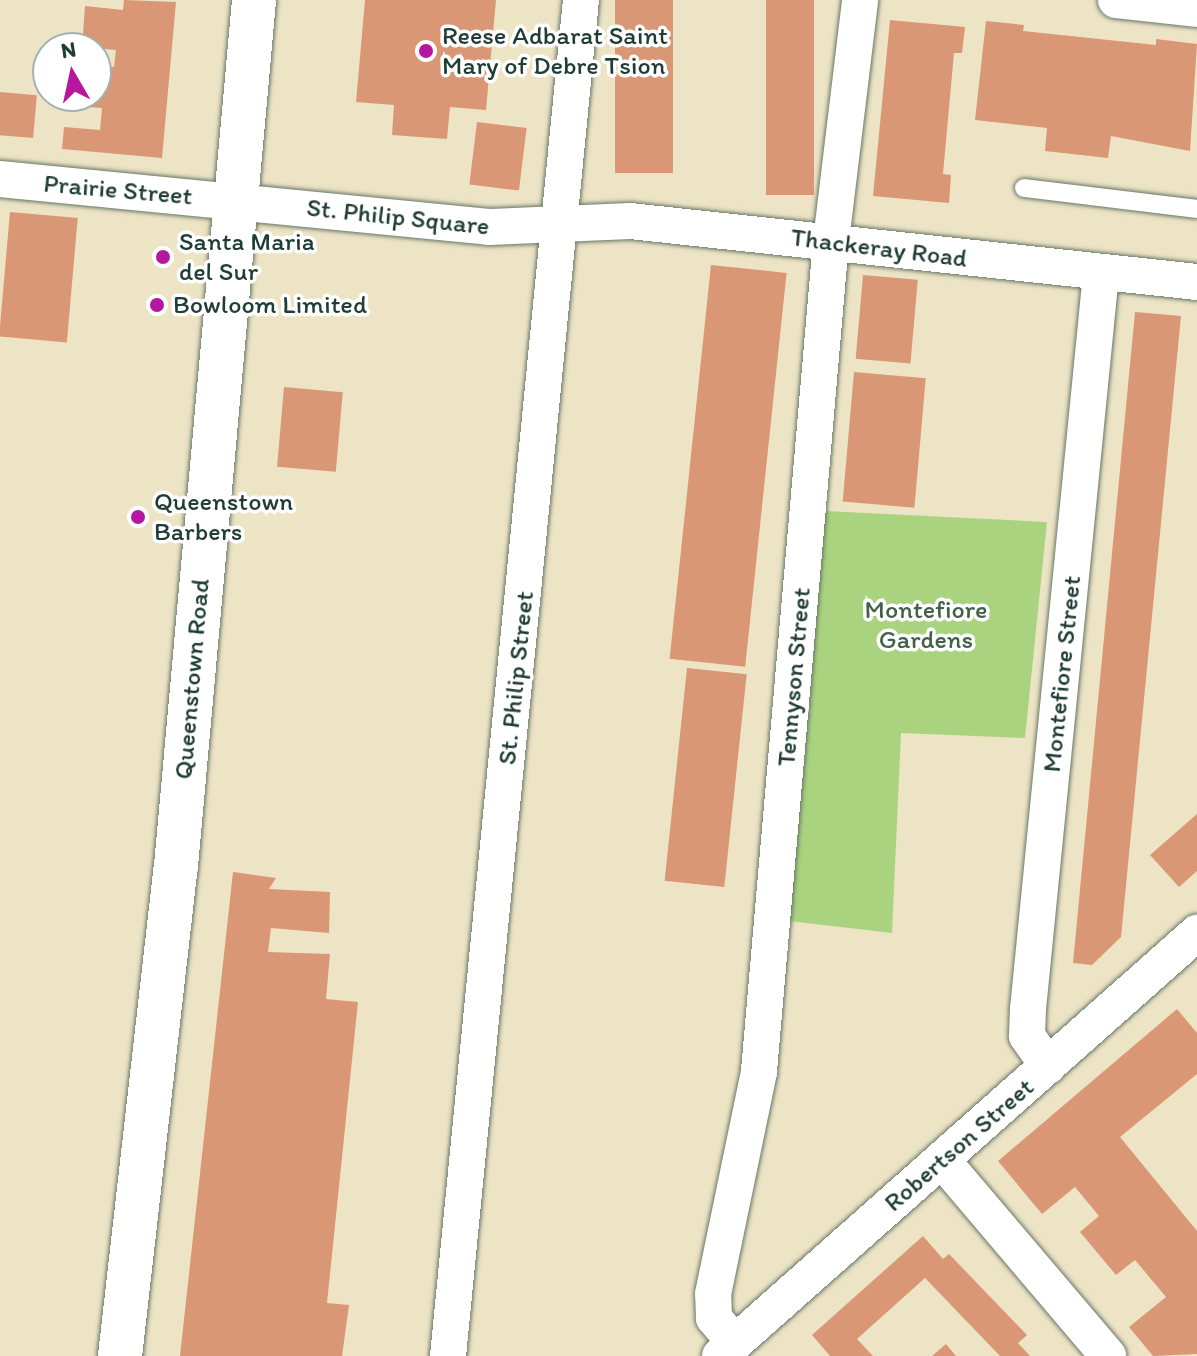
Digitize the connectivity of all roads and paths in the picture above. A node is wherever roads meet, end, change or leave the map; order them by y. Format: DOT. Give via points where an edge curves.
graph roads {
  1 [pos="254,0"];
  2 [pos="581,0"];
  3 [pos="860,0"];
  4 [pos="1116,0"];
  5 [pos="1197,9"];
  6 [pos="0,179"];
  7 [pos="1024,188"];
  8 [pos="235,200"];
  9 [pos="1197,209"];
  10 [pos="561,222"];
  11 [pos="831,241"];
  12 [pos="1101,274"];
  13 [pos="1197,282"];
  14 [pos="1197,933"];
  15 [pos="1048,1066"];
  16 [pos="942,1160"];
  17 [pos="727,1350"];
  18 [pos="120,1356"];
  19 [pos="448,1356"];
  20 [pos="1108,1356"];
  1 -- 8 [label="main road, Queenstown Road"];
  2 -- 10 [label="street, St. Philip Street"];
  3 -- 11 [label="street, Tennyson Street"];
  4 -- 5 [label="street"];
  6 -- 8 [label="street, Prairie Street"];
  7 -- 9 [label="lane"];
  8 -- 10 [label="street, St. Philip Square" via="489,227"];
  8 -- 18 [label="main road, Queenstown Road" via="176,866"];
  10 -- 11 [label="street, Thackeray Road" via="630,221"];
  10 -- 19 [label="street, St. Philip Street"];
  11 -- 12 [label="street, Thackeray Road"];
  11 -- 17 [label="street, Tennyson Street" via="759,1071 713,1294 714,1318"];
  12 -- 13 [label="street, Thackeray Road"];
  12 -- 15 [label="street, Montefiore Street" via="1028,1009 1027,1036"];
  14 -- 15 [label="street, Robertson Street"];
  15 -- 16 [label="street, Robertson Street"];
  16 -- 17 [label="street, Robertson Street"];
  16 -- 20 [label="street"];
}
